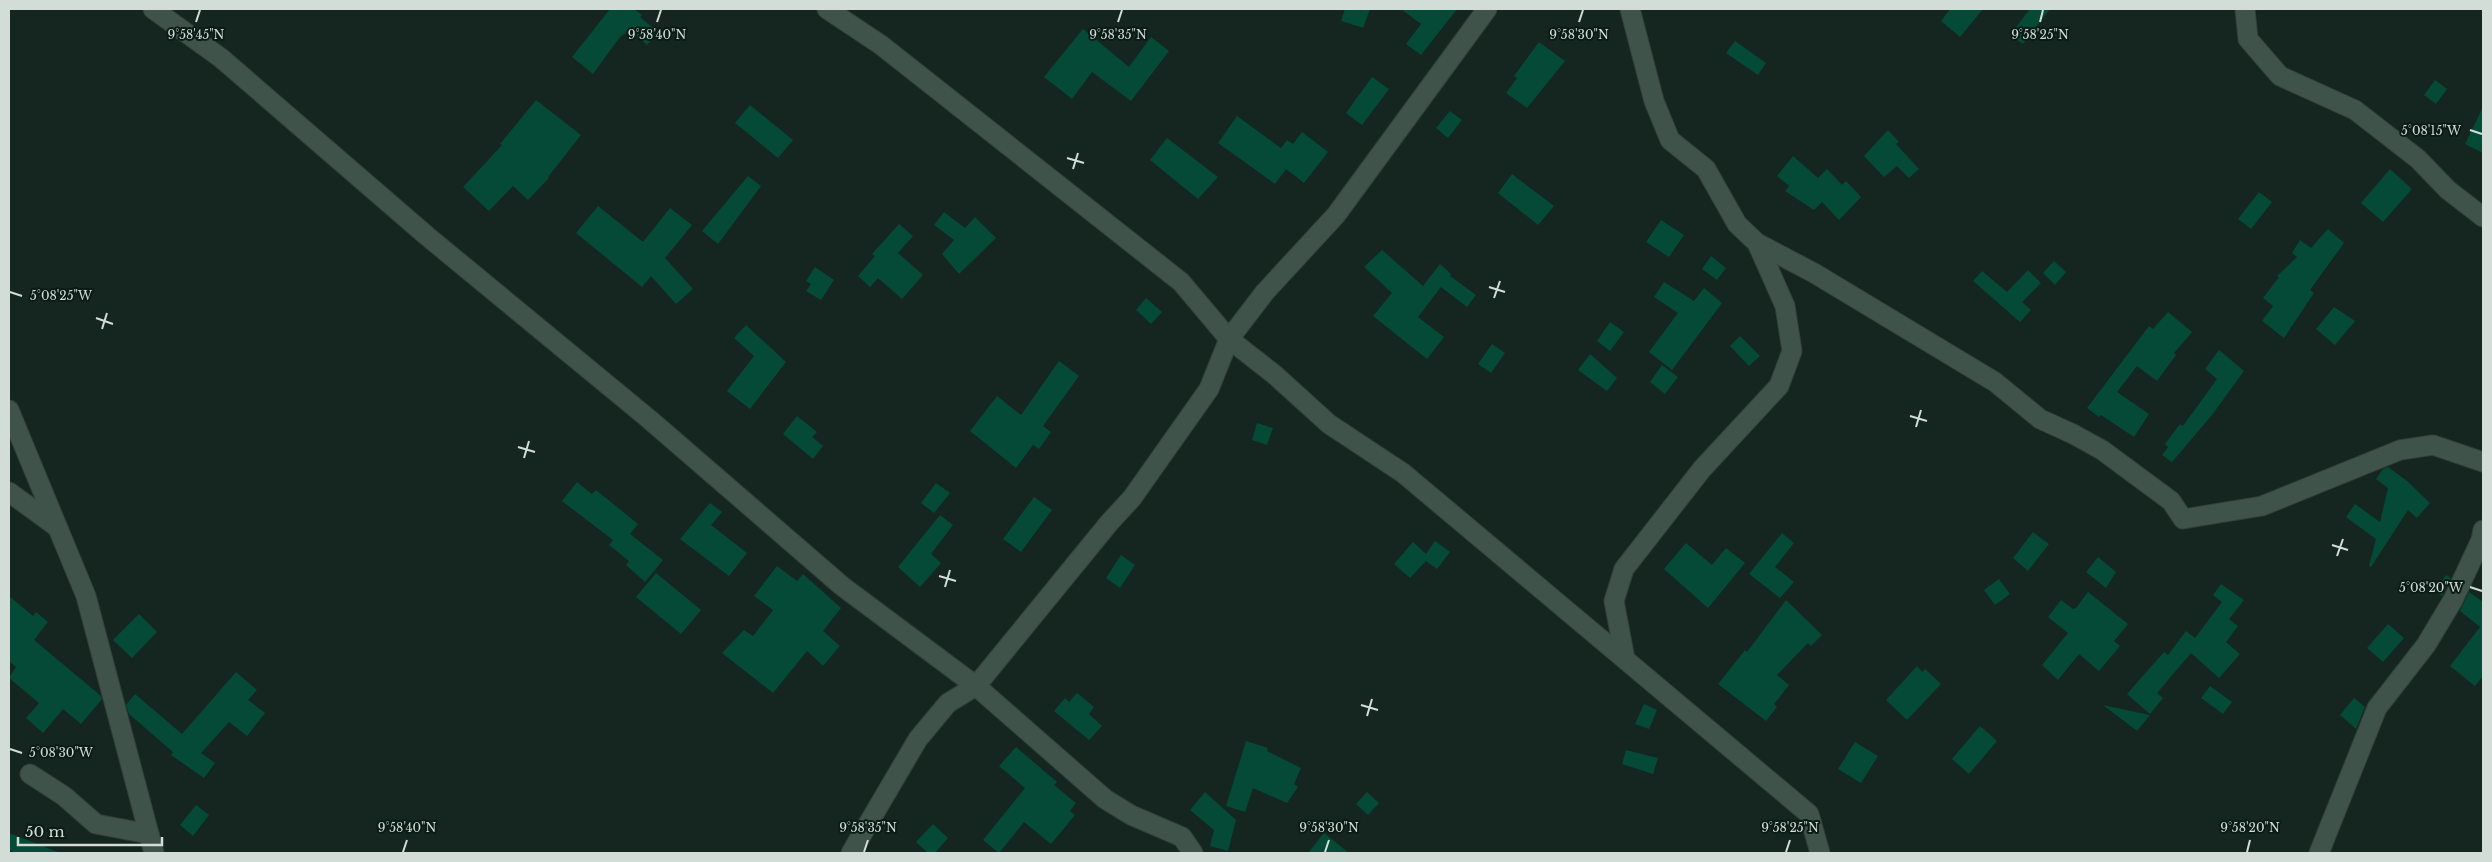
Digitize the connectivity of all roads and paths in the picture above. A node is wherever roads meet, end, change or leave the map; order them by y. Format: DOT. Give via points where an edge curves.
graph roads {
  1 [pos="153,9"];
  2 [pos="827,9"];
  3 [pos="1487,9"];
  4 [pos="1630,9"];
  5 [pos="2245,9"];
  6 [pos="2483,217"];
  7 [pos="1756,243"];
  8 [pos="1229,338"];
  9 [pos="9,410"];
  10 [pos="2483,462"];
  11 [pos="9,492"];
  12 [pos="57,527"];
  13 [pos="2483,530"];
  14 [pos="1625,659"];
  15 [pos="976,686"];
  16 [pos="30,774"];
  17 [pos="149,834"];
  18 [pos="154,853"];
  19 [pos="851,853"];
  20 [pos="1193,853"];
  21 [pos="1820,853"];
  22 [pos="2319,853"];
  1 -- 15 [label="street" via="221,58 842,586"];
  2 -- 8 [label="street" via="881,45 1181,282"];
  3 -- 8 [label="street" via="1336,215 1265,292"];
  4 -- 7 [label="street" via="1654,101 1670,140 1706,169 1738,224"];
  5 -- 6 [label="street" via="2248,39 2280,76 2355,110 2418,159 2448,190"];
  7 -- 10 [label="street" via="1814,273 1995,382 2040,419 2102,450 2171,500 2183,519 2262,506 2400,450 2433,445"];
  7 -- 14 [label="street" via="1785,306 1792,351 1780,386 1702,469 1624,569 1614,601"];
  8 -- 14 [label="street" via="1329,424 1403,473"];
  8 -- 15 [label="street" via="1209,389 1132,498"];
  9 -- 12 [label="street"];
  11 -- 12 [label="street"];
  12 -- 17 [label="street" via="86,596"];
  13 -- 22 [label="street" via="2453,600 2426,645 2377,708"];
  14 -- 21 [label="street" via="1809,814"];
  15 -- 19 [label="street" via="948,704 918,739"];
  15 -- 20 [label="street" via="1105,799 1131,815 1182,836"];
  16 -- 17 [label="street" via="64,796 96,824"];
  17 -- 18 [label="street"];
}
